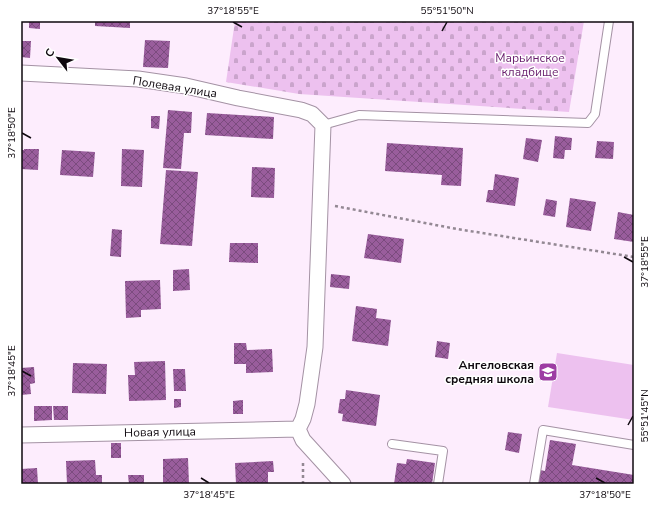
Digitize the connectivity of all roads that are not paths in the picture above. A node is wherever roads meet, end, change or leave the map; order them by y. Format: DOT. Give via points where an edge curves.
graph roads {
  1 [pos="609,21"];
  2 [pos="21,73"];
  3 [pos="323,125"];
  4 [pos="298,429"];
  5 [pos="21,435"];
  6 [pos="392,444"];
  7 [pos="634,445"];
  8 [pos="343,484"];
  9 [pos="438,484"];
  10 [pos="534,484"];
  1 -- 3 [label="lane" via="595,114 588,123 359,115"];
  2 -- 3 [label="street, Полевая улица" via="138,79 186,86 301,110 312,114"];
  3 -- 4 [label="street" via="315,347 307,404"];
  4 -- 5 [label="street, Новая улица"];
  4 -- 8 [label="street" via="304,440"];
  6 -- 9 [label="lane" via="443,451"];
  7 -- 10 [label="lane" via="542,430"];
}
